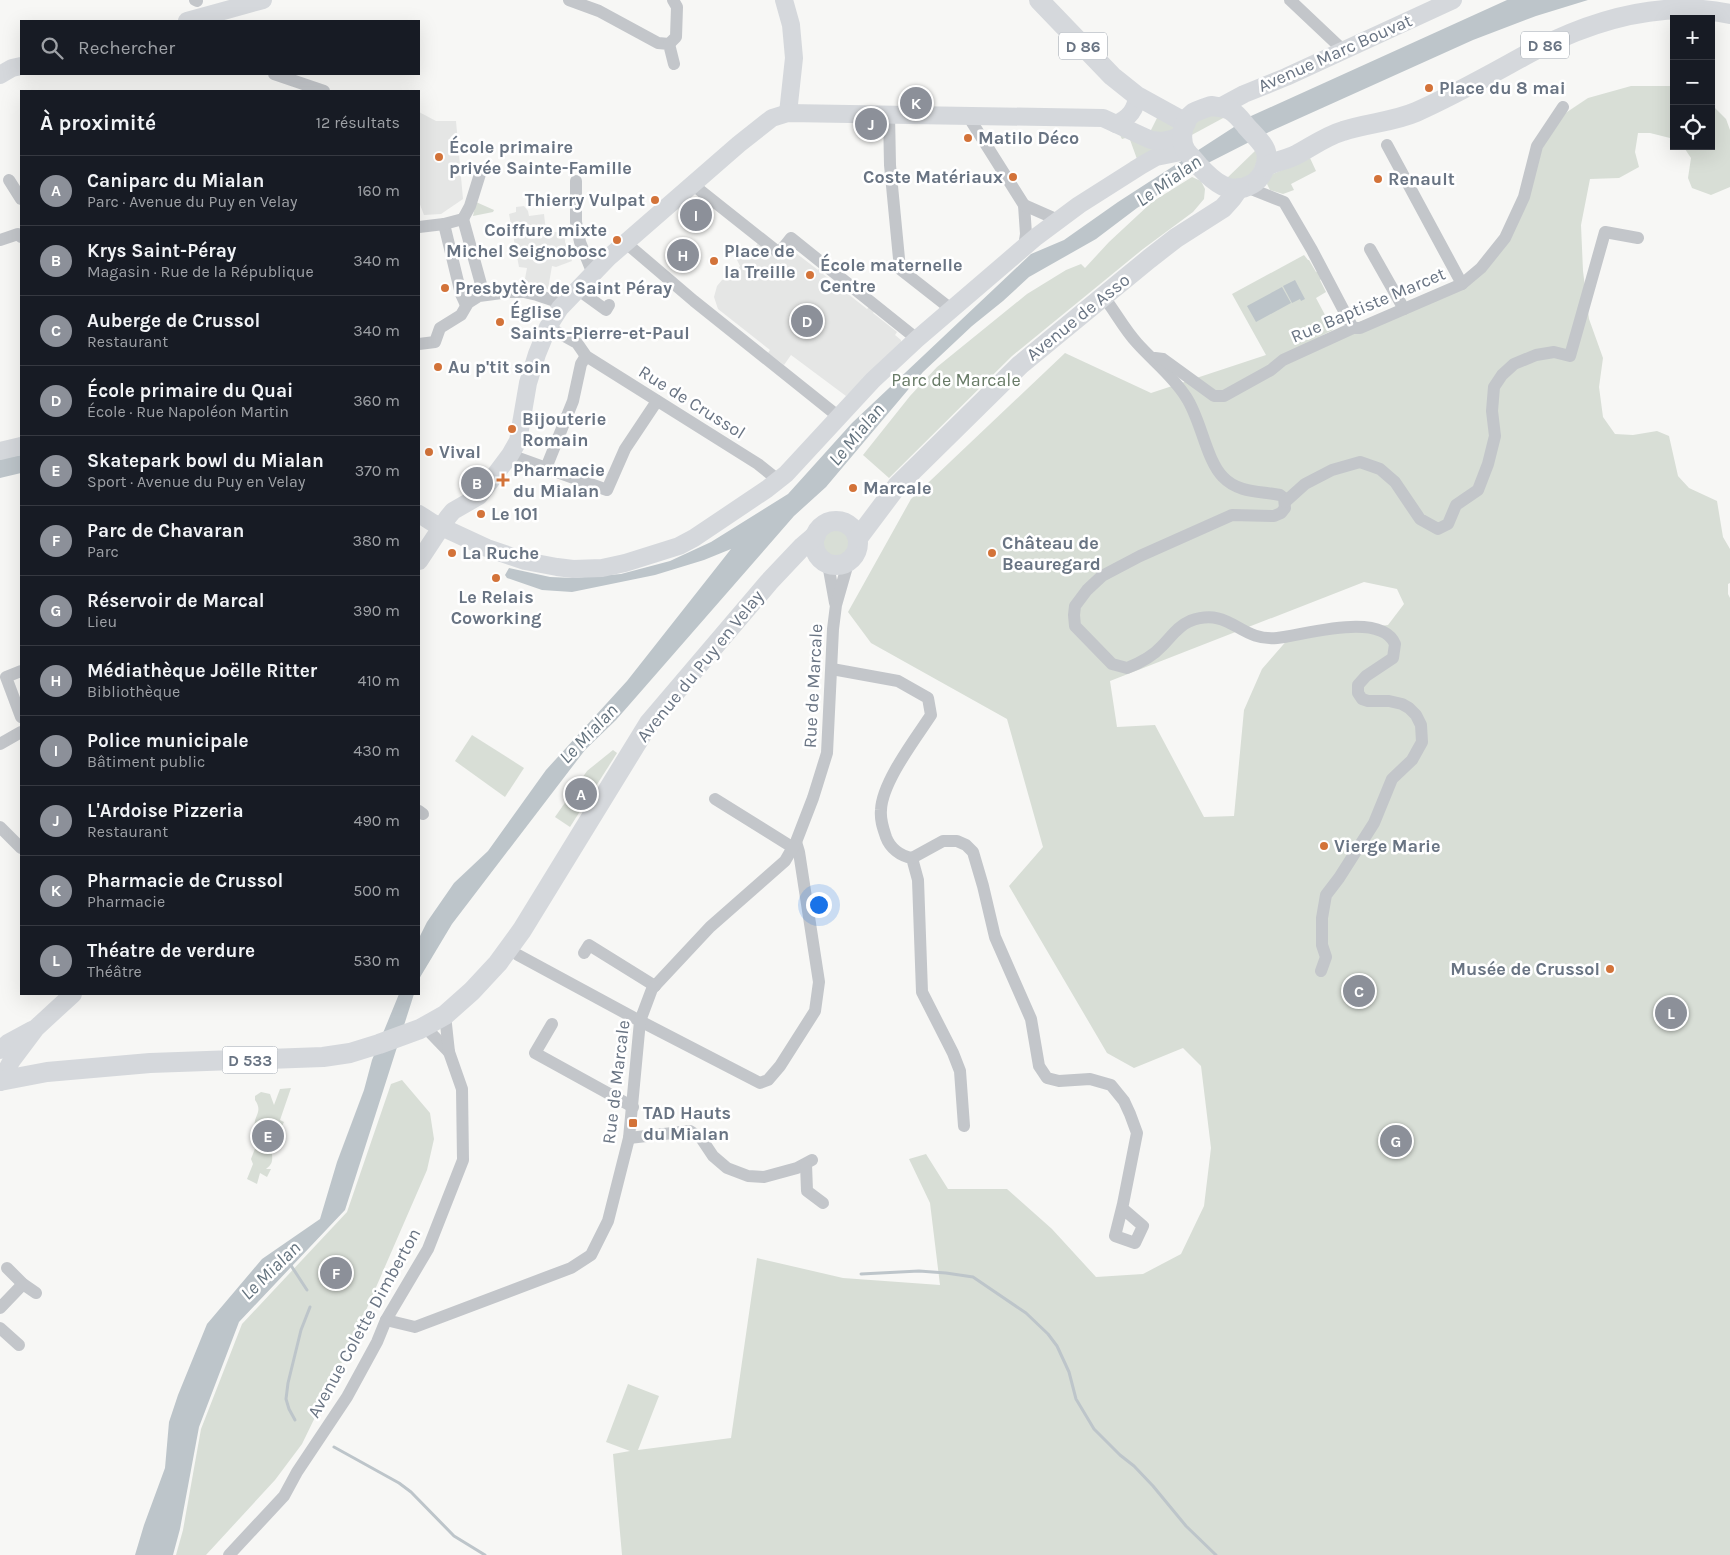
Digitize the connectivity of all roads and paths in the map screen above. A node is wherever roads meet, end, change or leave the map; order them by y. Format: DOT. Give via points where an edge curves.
graph roads {
  1 [pos="263,0"];
  2 [pos="569,0"];
  3 [pos="673,0"];
  4 [pos="784,0"];
  5 [pos="1039,0"];
  6 [pos="1290,0"];
  7 [pos="1454,0"];
  8 [pos="1730,14"];
  9 [pos="191,20"];
  10 [pos="1730,24"];
  11 [pos="669,44"];
  12 [pos="1343,50"];
  13 [pos="674,64"];
  14 [pos="20,66"];
  15 [pos="0,74"];
  16 [pos="277,75"];
  17 [pos="321,90"];
  18 [pos="1134,93"];
  19 [pos="1244,94"];
  20 [pos="1563,107"];
  21 [pos="1212,108"];
  22 [pos="788,113"];
  23 [pos="889,114"];
  24 [pos="968,116"];
  25 [pos="1239,117"];
  26 [pos="1116,124"];
  27 [pos="1368,126"];
  28 [pos="1185,140"];
  29 [pos="1387,144"];
  30 [pos="1263,146"];
  31 [pos="1308,148"];
  32 [pos="480,174"];
  33 [pos="1252,179"];
  34 [pos="9,180"];
  35 [pos="576,181"];
  36 [pos="1213,181"];
  37 [pos="692,184"];
  38 [pos="20,197"];
  39 [pos="1024,205"];
  40 [pos="463,219"];
  41 [pos="1058,220"];
  42 [pos="1202,221"];
  43 [pos="444,224"];
  44 [pos="420,225"];
  45 [pos="20,236"];
  46 [pos="1638,238"];
  47 [pos="0,240"];
  48 [pos="626,244"];
  49 [pos="1024,247"];
  50 [pos="1370,249"];
  51 [pos="593,274"];
  52 [pos="1462,284"];
  53 [pos="578,289"];
  54 [pos="484,295"];
  55 [pos="1104,296"];
  56 [pos="564,304"];
  57 [pos="466,305"];
  58 [pos="609,305"];
  59 [pos="951,309"];
  60 [pos="1404,309"];
  61 [pos="548,327"];
  62 [pos="1353,328"];
  63 [pos="917,339"];
  64 [pos="420,344"];
  65 [pos="586,356"];
  66 [pos="1152,358"];
  67 [pos="657,401"];
  68 [pos="839,417"];
  69 [pos="20,446"];
  70 [pos="0,451"];
  71 [pos="510,455"];
  72 [pos="546,468"];
  73 [pos="778,480"];
  74 [pos="897,486"];
  75 [pos="1285,502"];
  76 [pos="420,515"];
  77 [pos="845,523"];
  78 [pos="441,526"];
  79 [pos="816,535"];
  80 [pos="858,538"];
  81 [pos="420,560"];
  82 [pos="824,561"];
  83 [pos="848,563"];
  84 [pos="769,582"];
  85 [pos="836,605"];
  86 [pos="832,669"];
  87 [pos="20,671"];
  88 [pos="4,686"];
  89 [pos="20,715"];
  90 [pos="20,733"];
  91 [pos="0,744"];
  92 [pos="715,799"];
  93 [pos="0,826"];
  94 [pos="794,845"];
  95 [pos="20,847"];
  96 [pos="912,858"];
  97 [pos="584,953"];
  98 [pos="518,955"];
  99 [pos="1321,971"];
  100 [pos="655,986"];
  101 [pos="72,995"];
  102 [pos="445,1015"];
  103 [pos="640,1021"];
  104 [pos="552,1024"];
  105 [pos="422,1028"];
  106 [pos="449,1052"];
  107 [pos="1,1072"];
  108 [pos="633,1107"];
  109 [pos="964,1126"];
  110 [pos="629,1138"];
  111 [pos="823,1203"];
  112 [pos="1122,1208"];
  113 [pos="6,1268"];
  114 [pos="23,1284"];
  115 [pos="36,1293"];
  116 [pos="0,1308"];
  117 [pos="386,1320"];
  118 [pos="0,1328"];
  119 [pos="20,1345"];
  120 [pos="229,1555"];
  1 -- 9 [label="street"];
  2 -- 11 [label="street" via="599,11 658,43"];
  3 -- 11 [label="street" via="676,37"];
  4 -- 22 [label="street" via="791,25 794,58"];
  5 -- 18 [label="main road, D 86" via="1112,76"];
  6 -- 12 [label="street"];
  7 -- 12 [label="street, Avenue Marc Bouvat"];
  8 -- 27 [label="main road, D 86" via="1711,6 1674,2 1630,8 1583,26 1415,112"];
  10 -- 27 [label="main road, D 86" via="1676,12 1634,18 1589,36 1429,119 1399,126"];
  11 -- 13 [label="street"];
  12 -- 19 [label="street, Avenue Marc Bouvat"];
  14 -- 15 [label="street"];
  16 -- 17 [label="street"];
  18 -- 21 [label="main road, D 86" via="1184,108"];
  18 -- 26 [label="street" via="1134,111"];
  18 -- 28 [label="main road, D 86"];
  19 -- 21 [label="street, Avenue Marc Bouvat"];
  19 -- 25 [label="street, Avenue Marc Bouvat"];
  20 -- 52 [label="street" via="1537,146 1524,197 1505,238 1481,268"];
  21 -- 25 [label="main road" via="1232,111"];
  21 -- 28 [label="main road" via="1190,116"];
  22 -- 23 [label="street"];
  22 -- 37 [label="street" via="766,122"];
  23 -- 24 [label="street"];
  23 -- 59 [label="street" via="890,166 900,269"];
  24 -- 26 [label="street" via="1103,118"];
  24 -- 39 [label="street"];
  25 -- 30 [label="main road"];
  26 -- 28 [label="street" via="1151,140 1177,137"];
  27 -- 31 [label="main road, D 86" via="1340,131"];
  28 -- 36 [label="main road"];
  28 -- 41 [label="street"];
  29 -- 52 [label="street, Rue Baptiste Marcet"];
  30 -- 31 [label="main road, D 86"];
  30 -- 33 [label="main road" via="1266,155"];
  31 -- 33 [label="main road, D 86" via="1274,162"];
  32 -- 40 [label="street"];
  33 -- 36 [label="main road" via="1227,188"];
  33 -- 42 [label="main road, Avenue de Asso" via="1229,202"];
  33 -- 62 [label="street" via="1268,195 1284,202"];
  34 -- 38 [label="street"];
  35 -- 51 [label="street" via="576,222"];
  36 -- 42 [label="main road, Avenue de Asso" via="1214,197"];
  37 -- 48 [label="street"];
  37 -- 63 [label="street" via="779,254 791,238"];
  39 -- 41 [label="street"];
  39 -- 49 [label="street"];
  40 -- 43 [label="street"];
  40 -- 54 [label="street"];
  41 -- 49 [label="street"];
  42 -- 55 [label="main road, Avenue de Asso"];
  43 -- 44 [label="street"];
  43 -- 57 [label="street"];
  45 -- 47 [label="street"];
  46 -- 75 [label="street" via="1605,232 1570,356 1554,352 1529,358 1514,364 1494,386 1495,436 1488,464 1478,490 1456,505 1448,524 1438,529 1420,519 1395,482 1380,469 1360,462 1318,477"];
  48 -- 51 [label="street"];
  48 -- 68 [label="street"];
  49 -- 59 [label="street"];
  50 -- 60 [label="street"];
  51 -- 53 [label="street"];
  52 -- 60 [label="street, Rue Baptiste Marcet"];
  53 -- 56 [label="street"];
  53 -- 58 [label="street" via="606,310"];
  54 -- 56 [label="street" via="524,292"];
  54 -- 57 [label="street"];
  55 -- 66 [label="street" via="1136,342"];
  55 -- 74 [label="main road, Avenue de Asso" via="1020,364"];
  56 -- 61 [label="street"];
  57 -- 64 [label="street" via="462,314 440,328 436,341"];
  59 -- 63 [label="street"];
  60 -- 62 [label="street, Rue Baptiste Marcet"];
  61 -- 65 [label="street, Rue de Crussol" via="577,343"];
  61 -- 71 [label="street" via="528,383 518,441"];
  62 -- 66 [label="street, Rue Baptiste Marcet" via="1283,360 1224,396 1214,396 1163,359"];
  63 -- 68 [label="street"];
  65 -- 67 [label="street, Rue de Crussol"];
  65 -- 72 [label="street" via="581,364 573,401"];
  66 -- 75 [label="street" via="1186,396 1197,416 1215,467 1223,477 1253,492 1280,494"];
  67 -- 72 [label="street" via="625,449 607,490"];
  67 -- 73 [label="street, Rue de Crussol"];
  68 -- 73 [label="street"];
  69 -- 70 [label="street"];
  71 -- 72 [label="street"];
  71 -- 78 [label="street" via="482,492 453,511"];
  73 -- 78 [label="street" via="679,546 602,568 573,569 525,561 487,548"];
  74 -- 77 [label="main road, Avenue de Asso"];
  74 -- 80 [label="main road, Avenue de Asso"];
  75 -- 99 [label="street" via="1285,508 1274,516 1232,515 1107,573 1079,598 1074,620 1075,626 1107,660 1115,666 1127,668 1146,660 1181,626 1212,617 1228,621 1260,638 1368,626 1383,630 1393,639 1393,658 1366,676 1358,685 1358,693 1368,701 1389,701 1409,708 1421,725 1422,742 1412,760 1392,779 1374,823 1326,895 1322,918 1322,946 1326,957"];
  76 -- 78 [label="street"];
  77 -- 79 [label="main road" via="826,524"];
  77 -- 80 [label="main road" via="853,528"];
  78 -- 81 [label="street"];
  79 -- 82 [label="main road" via="815,550"];
  79 -- 84 [label="main road, Avenue du Puy en Velay / D 533"];
  80 -- 83 [label="main road" via="858,550"];
  82 -- 83 [label="main road" via="838,565"];
  82 -- 84 [label="main road, Avenue du Puy en Velay / D 533"];
  82 -- 85 [label="street, Rue de Marcale"];
  83 -- 85 [label="street, Rue de Marcale"];
  84 -- 102 [label="main road, Avenue du Puy en Velay / D 533" via="649,723 522,930 498,963"];
  85 -- 86 [label="street, Rue de Marcale"];
  86 -- 94 [label="street, Rue de Marcale" via="827,753"];
  86 -- 96 [label="street" via="898,681 928,698 932,715 891,777 880,809 888,841 897,852"];
  87 -- 88 [label="street" via="6,677"];
  88 -- 89 [label="street"];
  90 -- 91 [label="street"];
  92 -- 94 [label="street"];
  93 -- 95 [label="street"];
  94 -- 100 [label="street, Rue de Marcale" via="779,868 710,927"];
  94 -- 103 [label="street" via="799,852 819,982 815,1011 768,1080 760,1083"];
  96 -- 109 [label="street" via="918,880 922,992 960,1071"];
  96 -- 112 [label="street" via="943,841 957,841 973,852 995,937 1031,1019 1042,1072 1047,1078 1059,1081 1090,1079 1111,1086 1124,1101 1136,1133"];
  97 -- 100 [label="street" via="589,945"];
  98 -- 103 [label="street"];
  100 -- 103 [label="street, Rue de Marcale"];
  101 -- 107 [label="street" via="36,1028"];
  102 -- 105 [label="main road, Avenue du Puy en Velay / D 533"];
  102 -- 106 [label="street, Avenue Colette Dimberton"];
  103 -- 108 [label="street, Rue de Marcale"];
  104 -- 108 [label="street" via="535,1053"];
  105 -- 106 [label="street, Avenue Colette Dimberton"];
  105 -- 107 [label="main road, Avenue du Puy en Velay / D 533" via="350,1053 323,1057 150,1063 73,1061"];
  106 -- 117 [label="street, Avenue Colette Dimberton" via="462,1089 462,1160 428,1249"];
  108 -- 110 [label="street, Rue de Marcale"];
  110 -- 111 [label="street" via="690,1132 702,1138 713,1156 728,1168 748,1176 764,1177 809,1162 806,1191"];
  110 -- 117 [label="street, Rue de Marcale" via="608,1220 591,1255 571,1268 415,1327"];
  112 -- 112 [label="street" via="1115,1236 1135,1243 1144,1226"];
  113 -- 114 [label="street"];
  114 -- 115 [label="street"];
  114 -- 116 [label="street"];
  117 -- 120 [label="street, Avenue Colette Dimberton" via="347,1397 284,1496"];
  118 -- 119 [label="street"];
}
